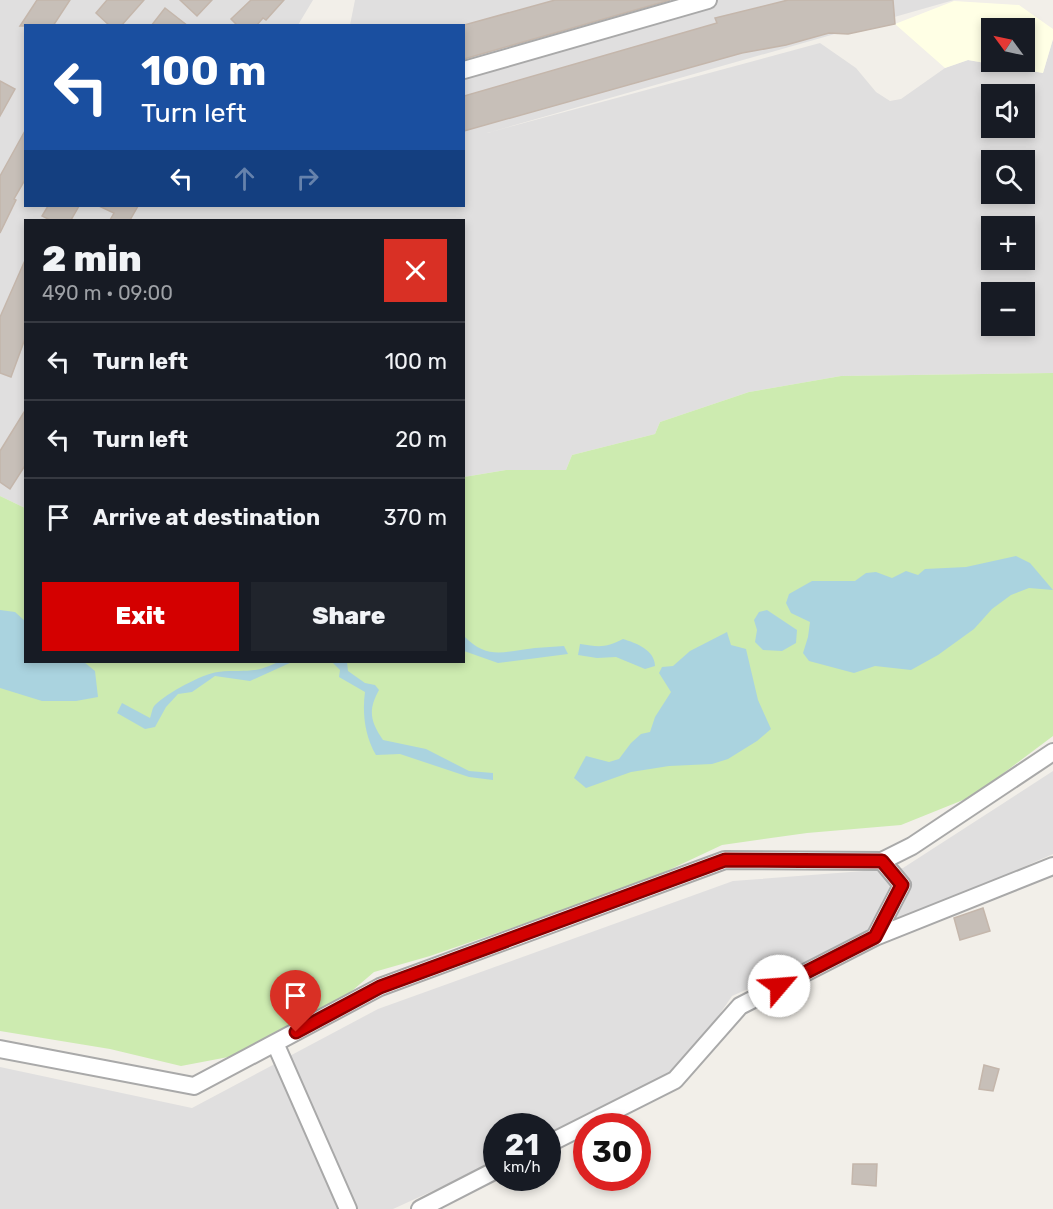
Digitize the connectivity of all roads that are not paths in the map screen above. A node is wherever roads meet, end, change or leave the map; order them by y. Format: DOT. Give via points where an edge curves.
graph roads {
  1 [pos="708,0"];
  2 [pos="465,70"];
  3 [pos="1053,752"];
  4 [pos="882,861"];
  5 [pos="1053,866"];
  6 [pos="875,937"];
  7 [pos="275,1043"];
  8 [pos="0,1049"];
  9 [pos="561,1137"];
  10 [pos="483,1177"];
  11 [pos="348,1209"];
  12 [pos="420,1209"];
  1 -- 2 [label="street"];
  3 -- 4 [label="street" via="912,846"];
  4 -- 6 [label="street" via="902,885"];
  4 -- 7 [label="street" via="725,860 380,987"];
  5 -- 6 [label="street"];
  6 -- 9 [label="street" via="740,1006 675,1080"];
  7 -- 8 [label="street" via="195,1086"];
  7 -- 11 [label="street"];
  10 -- 12 [label="street"];
}
